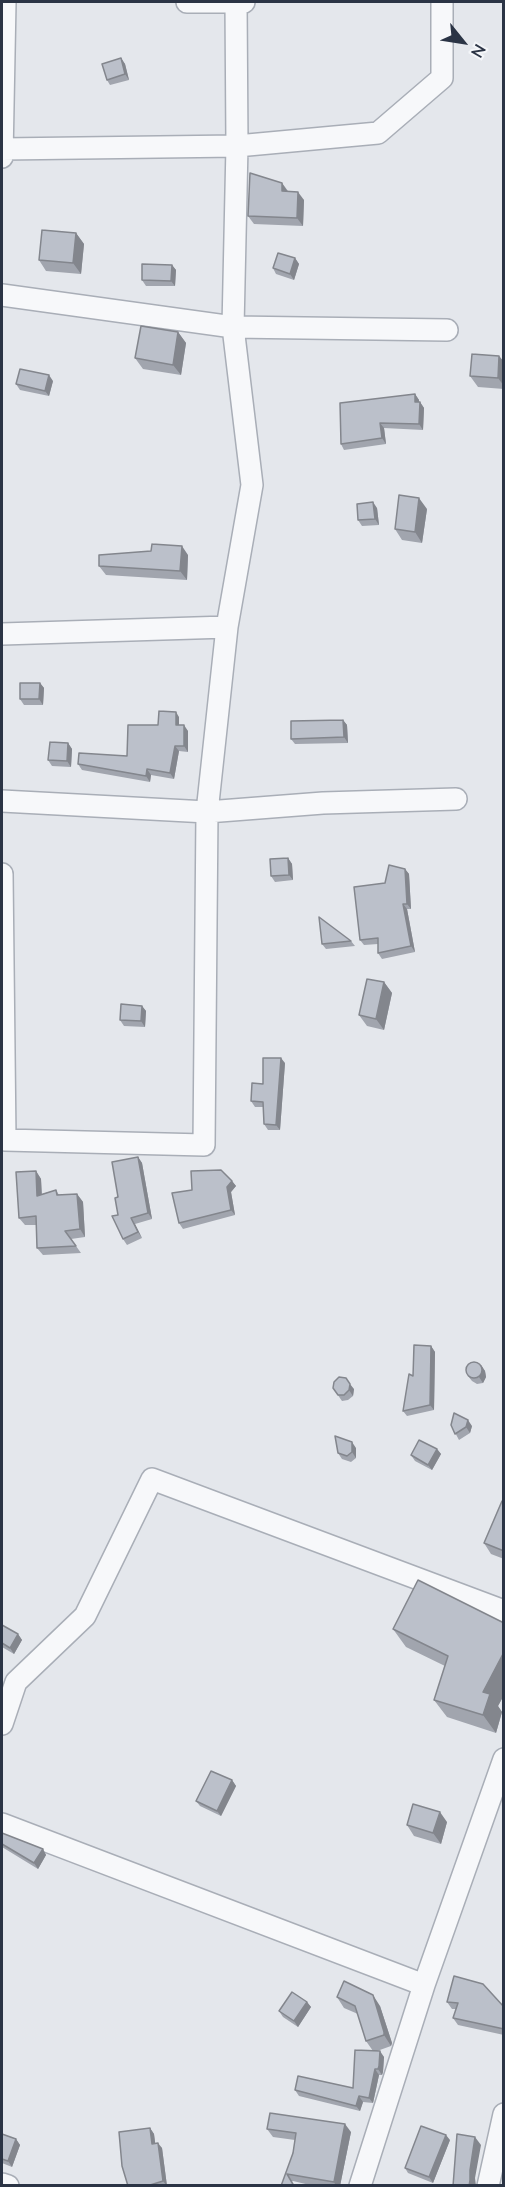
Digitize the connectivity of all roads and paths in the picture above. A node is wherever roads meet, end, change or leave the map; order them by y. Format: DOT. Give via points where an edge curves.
graph roads {
  1 [pos="5,2"];
  2 [pos="187,2"];
  3 [pos="236,2"];
  4 [pos="244,2"];
  5 [pos="442,2"];
  6 [pos="237,146"];
  7 [pos="2,153"];
  8 [pos="2,296"];
  9 [pos="233,327"];
  10 [pos="447,330"];
  11 [pos="227,627"];
  12 [pos="2,634"];
  13 [pos="456,799"];
  14 [pos="2,801"];
  15 [pos="207,812"];
  16 [pos="2,874"];
  17 [pos="3,1140"];
  18 [pos="504,1611"];
  19 [pos="2,1724"];
  20 [pos="504,1759"];
  21 [pos="2,1824"];
  22 [pos="424,1985"];
  23 [pos="504,2114"];
  24 [pos="2,2184"];
  25 [pos="8,2186"];
  26 [pos="360,2186"];
  27 [pos="488,2186"];
  1 -- 7 [label="street"];
  2 -- 3 [label="street"];
  3 -- 4 [label="street"];
  3 -- 6 [label="street"];
  5 -- 6 [label="street" via="442,78 378,133"];
  6 -- 7 [label="street"];
  6 -- 9 [label="street"];
  8 -- 9 [label="street"];
  9 -- 10 [label="street"];
  9 -- 11 [label="street" via="252,485"];
  11 -- 12 [label="street"];
  11 -- 15 [label="street"];
  13 -- 15 [label="street"];
  14 -- 15 [label="street"];
  15 -- 17 [label="street" via="204,1145"];
  16 -- 17 [label="street"];
  18 -- 19 [label="street" via="152,1479 85,1616 15,1682"];
  20 -- 22 [label="street"];
  21 -- 22 [label="street"];
  22 -- 26 [label="street"];
  23 -- 27 [label="street"];
  24 -- 25 [label="street"];
}
